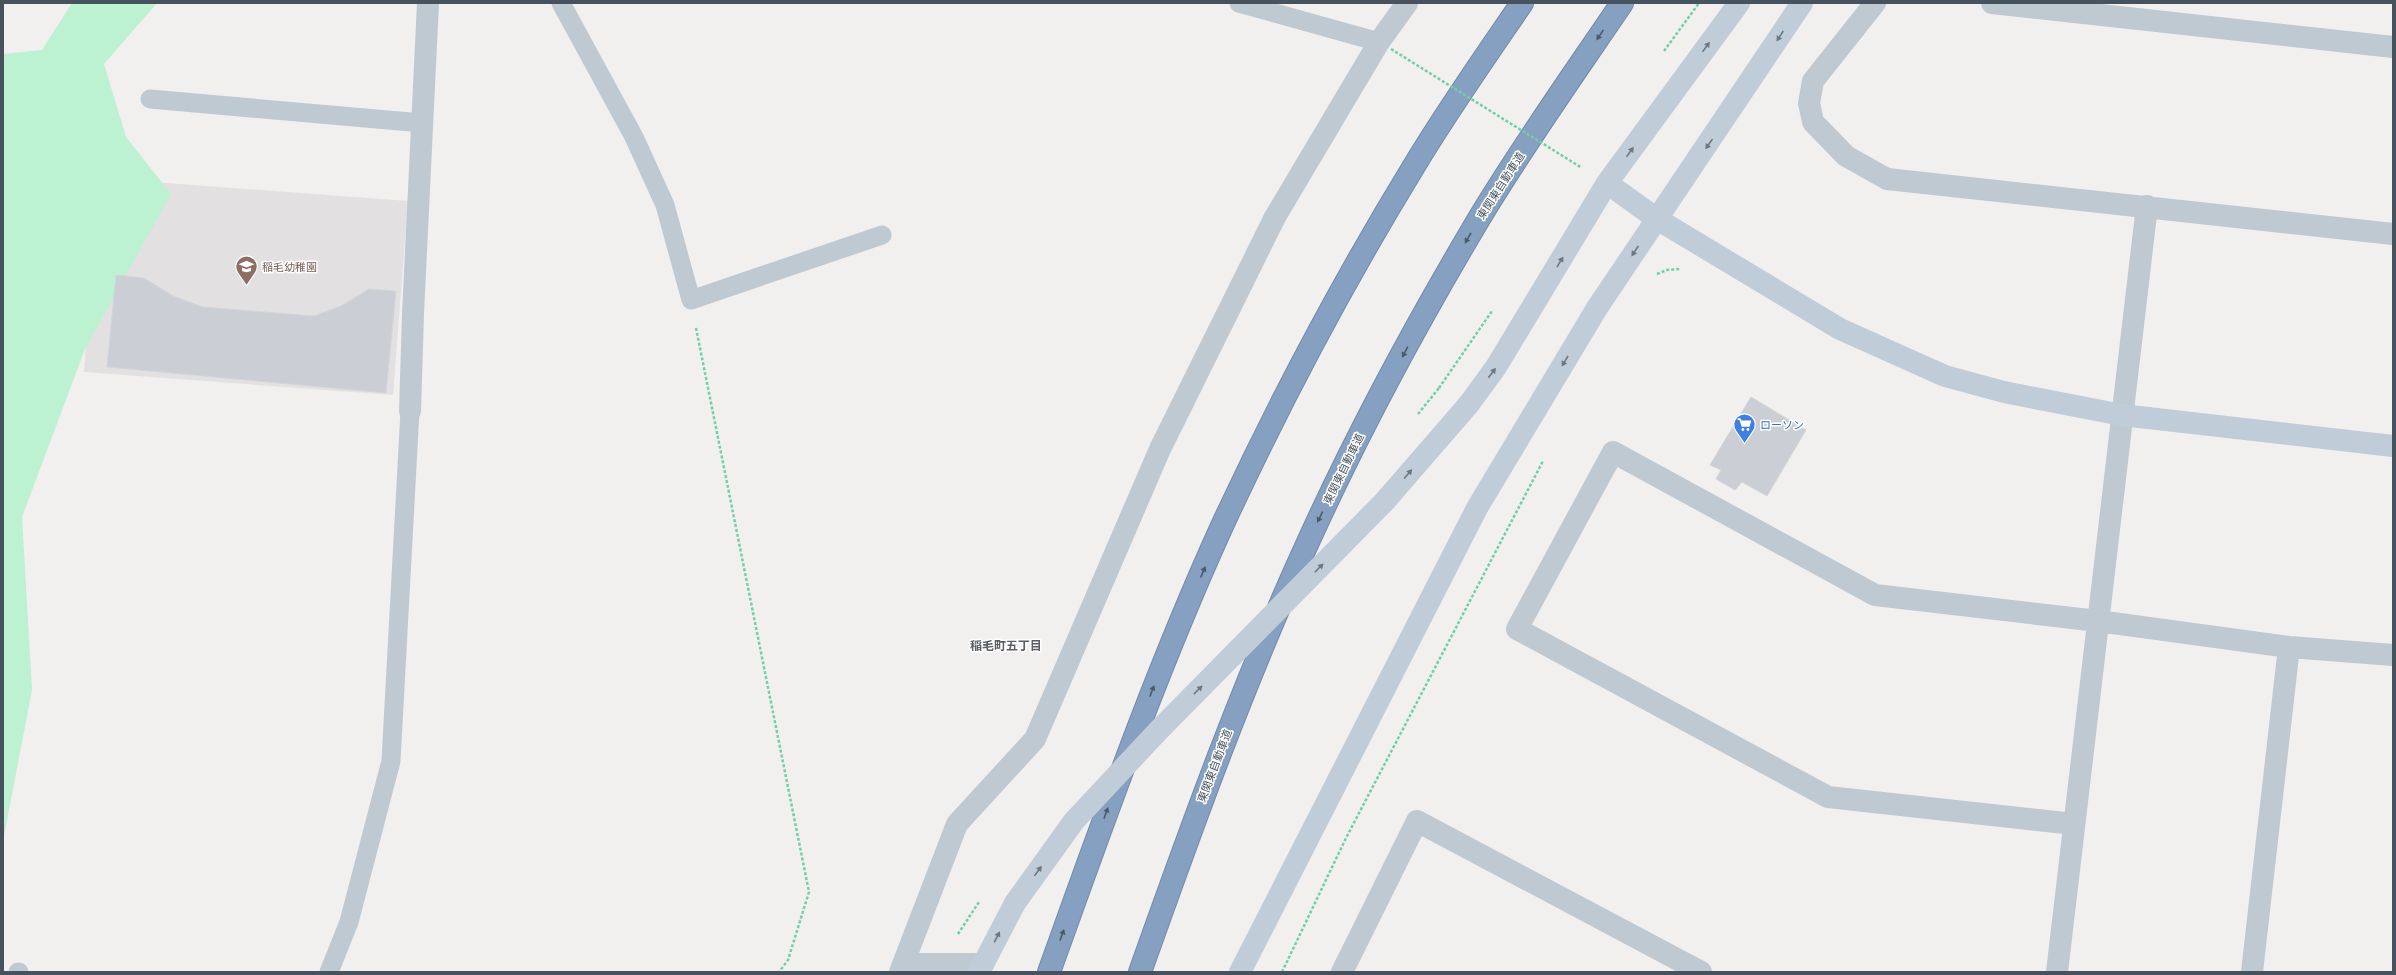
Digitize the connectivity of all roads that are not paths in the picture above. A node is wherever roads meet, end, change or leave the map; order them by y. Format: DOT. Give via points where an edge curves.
graph roads {
  1 [pos="428,3"];
  2 [pos="561,3"];
  3 [pos="1239,3"];
  4 [pos="1407,3"];
  5 [pos="1522,3"];
  6 [pos="1622,3"];
  7 [pos="1739,3"];
  8 [pos="1802,3"];
  9 [pos="1876,3"];
  10 [pos="1992,3"];
  11 [pos="1385,45"];
  12 [pos="2393,47"];
  13 [pos="150,99"];
  14 [pos="422,123"];
  15 [pos="1608,183"];
  16 [pos="2146,206"];
  17 [pos="1657,219"];
  18 [pos="2393,234"];
  19 [pos="882,236"];
  20 [pos="410,411"];
  21 [pos="2122,415"];
  22 [pos="2393,446"];
  23 [pos="2098,621"];
  24 [pos="2289,647"];
  25 [pos="2393,655"];
  26 [pos="2074,824"];
  27 [pos="901,968"];
  28 [pos="981,968"];
  29 [pos="329,972"];
  30 [pos="1049,972"];
  31 [pos="1140,972"];
  32 [pos="1240,972"];
  33 [pos="1342,972"];
  34 [pos="1701,972"];
  35 [pos="2057,972"];
  36 [pos="2252,972"];
  1 -- 14 [label="street"];
  2 -- 19 [label="lane" via="634,137 665,206 691,300"];
  3 -- 11 [label="lane"];
  4 -- 11 [label="street"];
  30 -- 5 [label="highway, one-way" via="1163,663 1222,526 1340,291 1415,164"];
  6 -- 31 [label="highway, 東関東自動車道, one-way" via="1481,216 1414,333 1360,435 1309,538 1252,668"];
  15 -- 7 [label="street, one-way"];
  8 -- 17 [label="street, one-way"];
  9 -- 16 [label="street" via="1813,81 1808,103 1813,122 1846,156 1886,179"];
  10 -- 12 [label="street"];
  11 -- 27 [label="street" via="1275,217 1160,449 1035,739 957,824"];
  13 -- 14 [label="lane"];
  14 -- 20 [label="street"];
  15 -- 17 [label="street"];
  28 -- 15 [label="street, one-way, bridge" via="1015,903 1074,821 1159,730 1384,501 1469,404 1496,367"];
  16 -- 18 [label="street"];
  16 -- 21 [label="street"];
  17 -- 21 [label="street" via="1840,329 1900,358 1945,376 2004,392"];
  17 -- 32 [label="street, one-way" via="1597,308 1477,508"];
  20 -- 29 [label="lane" via="391,761 349,922"];
  21 -- 22 [label="street"];
  21 -- 23 [label="street"];
  23 -- 24 [label="street"];
  23 -- 26 [label="street"];
  23 -- 26 [label="street" via="1875,595 1613,452 1517,629 1828,797"];
  24 -- 25 [label="street"];
  24 -- 36 [label="street"];
  26 -- 35 [label="street"];
  27 -- 28 [label="street" via="942,964"];
  33 -- 34 [label="street" via="1417,821"];
}
